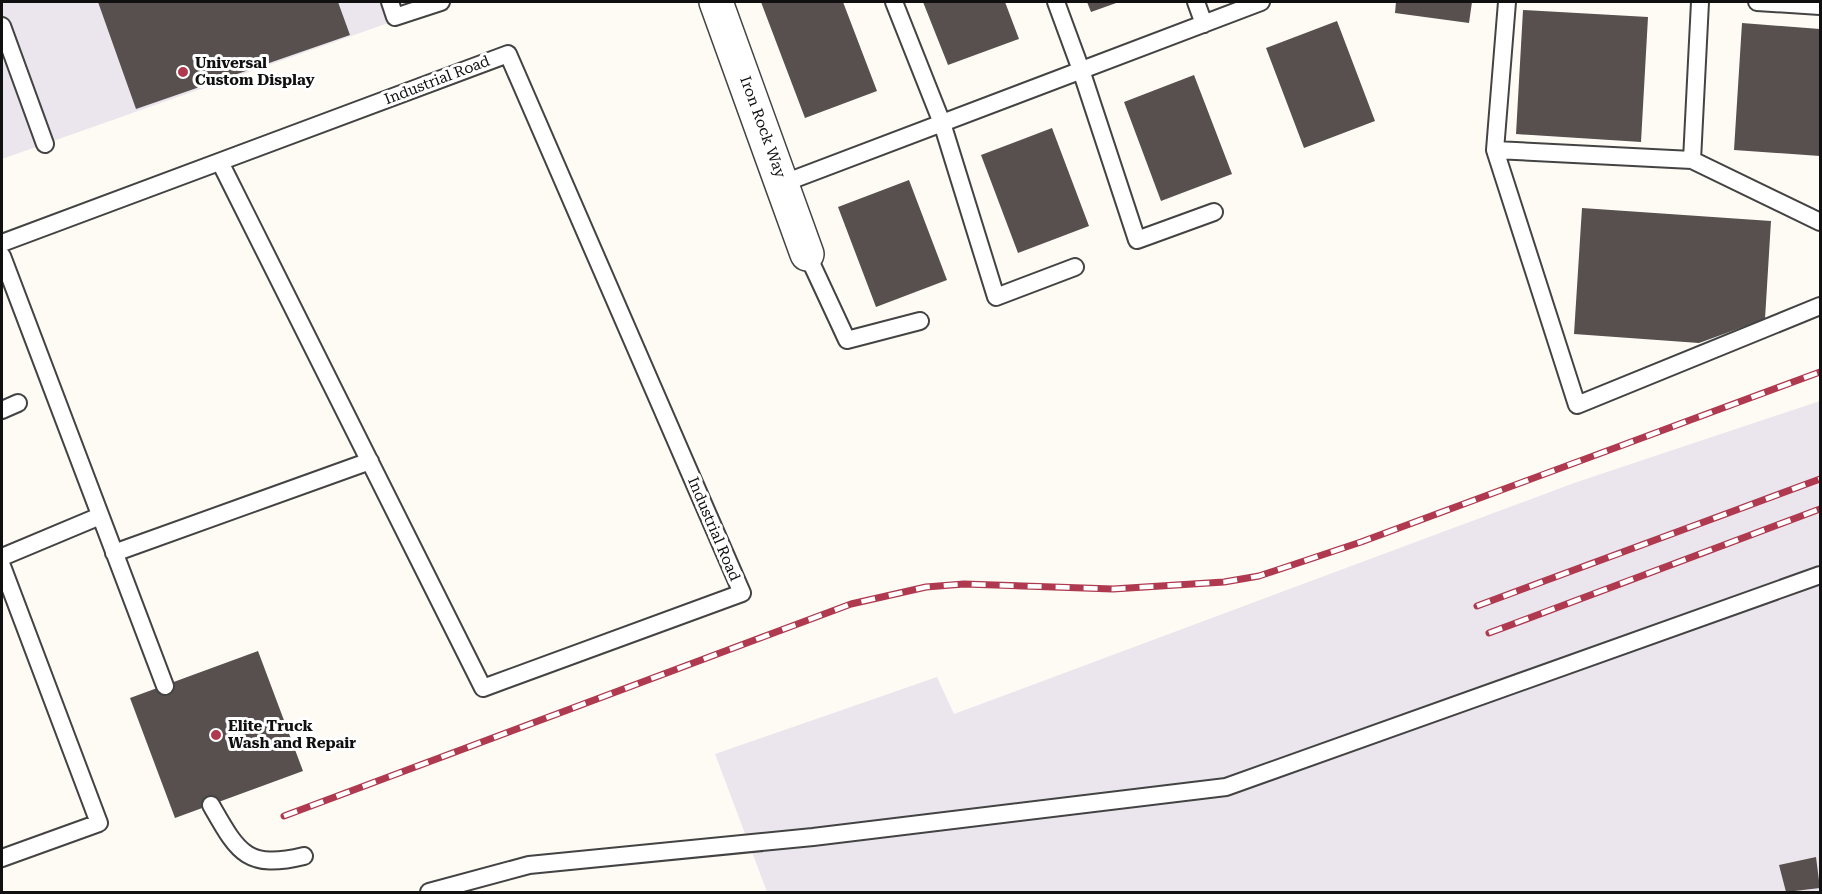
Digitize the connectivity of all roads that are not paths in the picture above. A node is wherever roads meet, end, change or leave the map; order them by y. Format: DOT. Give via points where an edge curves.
graph roads {
  1 [pos="390,2"];
  2 [pos="441,2"];
  3 [pos="716,2"];
  4 [pos="894,2"];
  5 [pos="1056,2"];
  6 [pos="1196,2"];
  7 [pos="1261,2"];
  8 [pos="1507,2"];
  9 [pos="1700,2"];
  10 [pos="1757,2"];
  11 [pos="1821,6"];
  12 [pos="1204,24"];
  13 [pos="2,26"];
  14 [pos="1082,70"];
  15 [pos="942,123"];
  16 [pos="45,144"];
  17 [pos="1495,150"];
  18 [pos="1692,160"];
  19 [pos="220,162"];
  20 [pos="784,183"];
  21 [pos="1214,212"];
  22 [pos="1821,222"];
  23 [pos="2,243"];
  24 [pos="807,254"];
  25 [pos="2,256"];
  26 [pos="1075,267"];
  27 [pos="1821,306"];
  28 [pos="920,321"];
  29 [pos="18,403"];
  30 [pos="2,410"];
  31 [pos="370,461"];
  32 [pos="100,516"];
  33 [pos="114,553"];
  34 [pos="2,557"];
  35 [pos="2,566"];
  36 [pos="1821,575"];
  37 [pos="165,686"];
  38 [pos="211,805"];
  39 [pos="304,856"];
  40 [pos="2,858"];
  41 [pos="429,892"];
  1 -- 2 [label="lane" via="395,17"];
  3 -- 20 [label="street, Iron Rock Way"];
  4 -- 15 [label="lane"];
  5 -- 14 [label="lane"];
  6 -- 12 [label="lane"];
  7 -- 12 [label="lane"];
  8 -- 17 [label="lane"];
  9 -- 18 [label="lane"];
  10 -- 11 [label="lane"];
  12 -- 14 [label="lane"];
  13 -- 16 [label="lane"];
  14 -- 15 [label="lane"];
  14 -- 21 [label="lane" via="1137,240"];
  15 -- 20 [label="lane"];
  15 -- 26 [label="lane" via="996,297"];
  17 -- 18 [label="lane"];
  17 -- 27 [label="lane" via="1576,405"];
  18 -- 22 [label="lane"];
  19 -- 23 [label="lane, Industrial Road"];
  19 -- 31 [label="lane, Industrial Road"];
  19 -- 31 [label="lane, Industrial Road" via="508,54 742,593 483,688"];
  20 -- 24 [label="street, Iron Rock Way"];
  24 -- 28 [label="lane" via="847,340"];
  25 -- 32 [label="lane"];
  29 -- 30 [label="lane"];
  31 -- 33 [label="lane"];
  32 -- 33 [label="lane"];
  32 -- 34 [label="lane"];
  33 -- 37 [label="lane"];
  35 -- 40 [label="lane" via="99,823"];
  36 -- 41 [label="lane" via="1226,787 813,837 529,865"];
  38 -- 39 [label="lane" via="232,840 249,856 276,863"];
}
